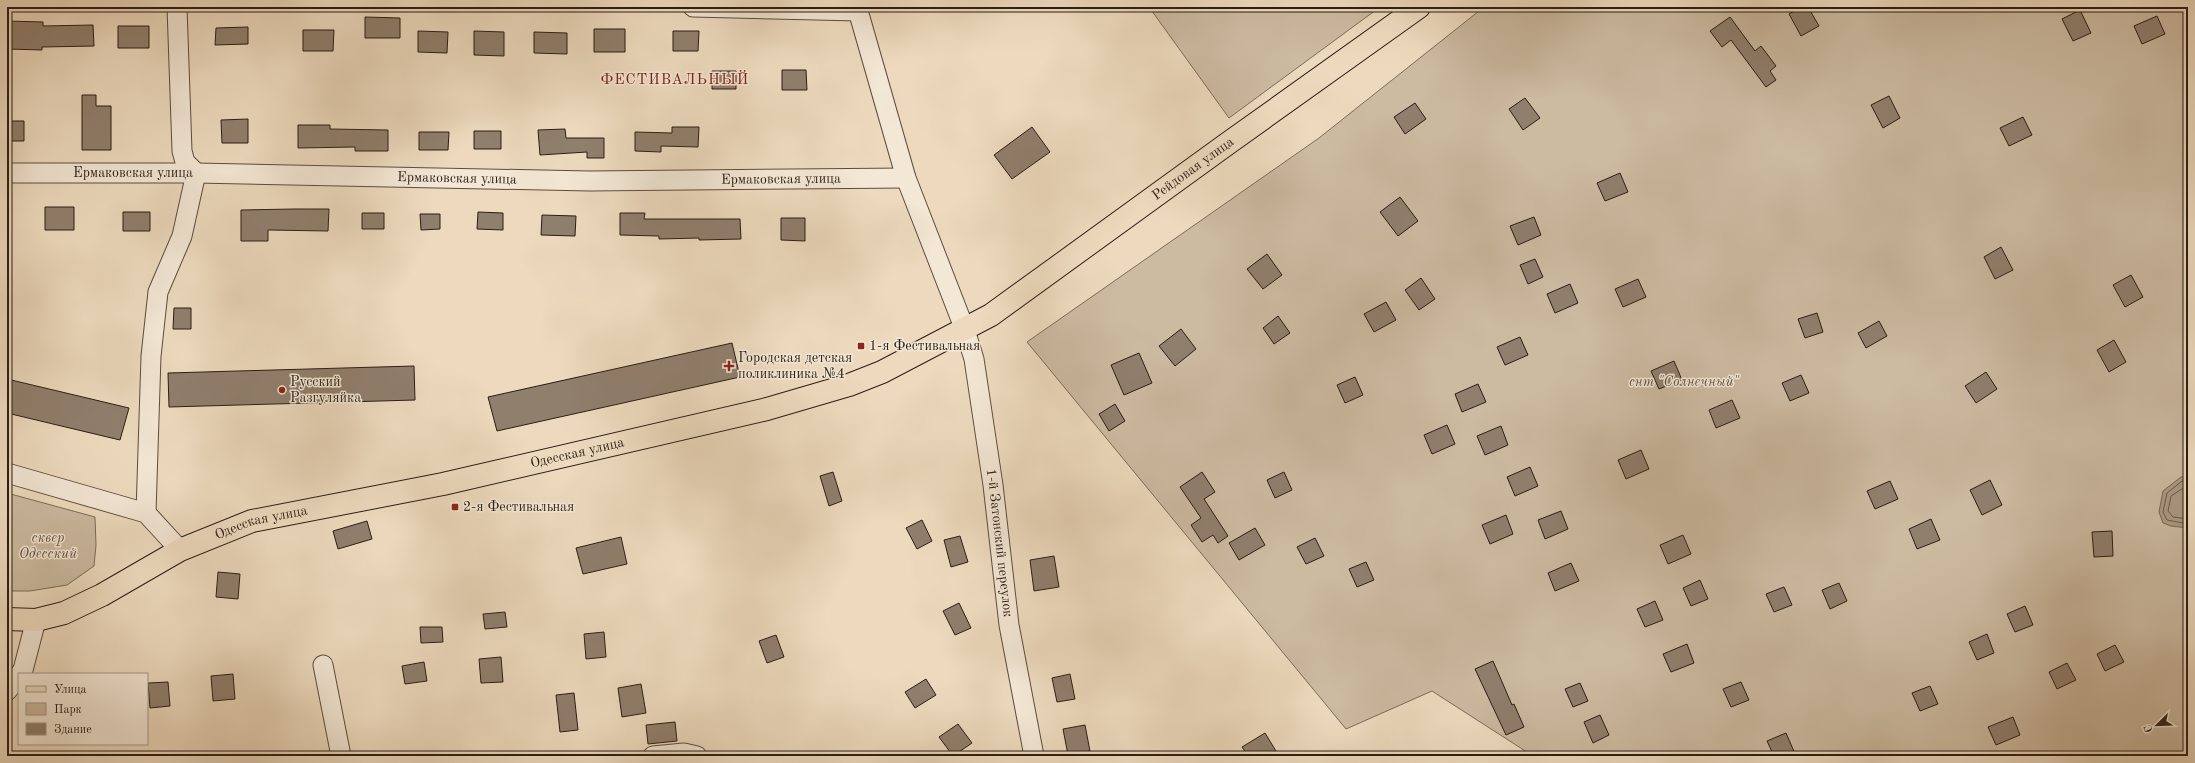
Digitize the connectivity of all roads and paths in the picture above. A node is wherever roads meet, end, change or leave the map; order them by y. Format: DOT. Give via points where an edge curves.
graph roads {
  1 [pos="177,7"];
  2 [pos="693,7"];
  3 [pos="1419,7"];
  4 [pos="858,9"];
  5 [pos="7,173"];
  6 [pos="196,173"];
  7 [pos="906,178"];
  8 [pos="965,330"];
  9 [pos="7,473"];
  10 [pos="146,513"];
  11 [pos="180,550"];
  12 [pos="7,619"];
  13 [pos="36,620"];
  14 [pos="323,665"];
  15 [pos="20,673"];
  16 [pos="18,675"];
  17 [pos="7,691"];
  18 [pos="341,756"];
  19 [pos="653,756"];
  20 [pos="697,756"];
  21 [pos="1034,756"];
  1 -- 6 [label="street" via="182,151 185,162"];
  2 -- 4 [label="street"];
  3 -- 8 [label="main road, Рейдовая улица" via="1010,301"];
  4 -- 7 [label="street, 1-й Затонский переулок"];
  5 -- 6 [label="street, Ермаковская улица"];
  6 -- 7 [label="street, Ермаковская улица" via="589,181"];
  6 -- 10 [label="street" via="182,236 158,292 151,356"];
  7 -- 8 [label="street, 1-й Затонский переулок"];
  8 -- 11 [label="main road, Одесская улица" via="882,372 849,385 767,409 464,479 252,521"];
  8 -- 21 [label="street, 1-й Затонский переулок" via="974,359 993,485 1009,625"];
  9 -- 10 [label="street"];
  10 -- 11 [label="street"];
  11 -- 13 [label="main road, Одесская улица" via="102,595 64,613"];
  12 -- 13 [label="main road, Одесская улица"];
  13 -- 15 [label="street" via="23,670"];
  14 -- 18 [label="street"];
  16 -- 17 [label="street"];
  19 -- 20 [label="street" via="684,753"];
}
